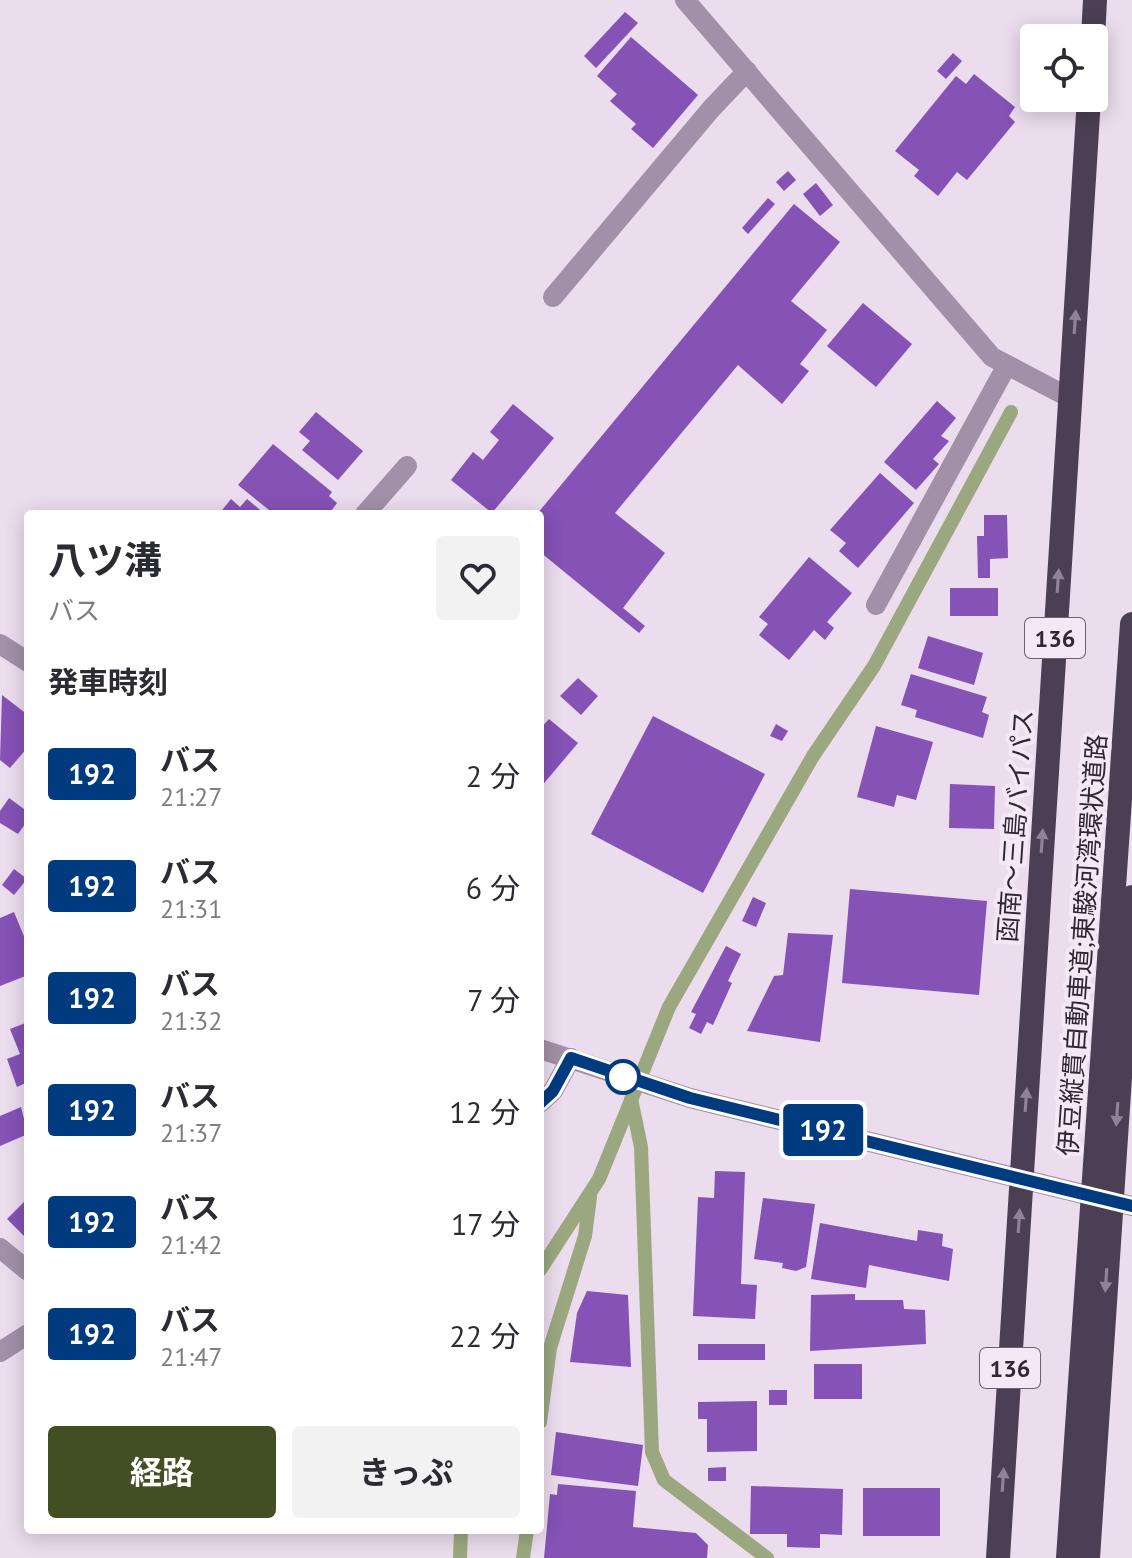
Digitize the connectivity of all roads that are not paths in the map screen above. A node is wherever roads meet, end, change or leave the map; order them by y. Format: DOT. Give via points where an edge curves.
graph roads {
  1 [pos="685,0"];
  2 [pos="1095,0"];
  3 [pos="1094,24"];
  4 [pos="747,71"];
  5 [pos="1088,112"];
  6 [pos="553,297"];
  7 [pos="1007,365"];
  8 [pos="1070,398"];
  9 [pos="407,466"];
  10 [pos="368,510"];
  11 [pos="876,605"];
  12 [pos="1132,624"];
  13 [pos="0,644"];
  14 [pos="24,659"];
  15 [pos="1132,897"];
  16 [pos="544,1050"];
  17 [pos="571,1058"];
  18 [pos="544,1099"];
  19 [pos="1021,1178"];
  20 [pos="1122,1204"];
  21 [pos="0,1248"];
  22 [pos="24,1268"];
  23 [pos="24,1337"];
  24 [pos="0,1352"];
  25 [pos="998,1558"];
  26 [pos="1068,1558"];
  27 [pos="1088,1558"];
  1 -- 4 [label="street"];
  2 -- 3 [label="highway"];
  4 -- 6 [label="street"];
  4 -- 7 [label="street" via="992,357"];
  8 -- 5 [label="highway, 函南～三島バイパス / 136, one-way"];
  7 -- 8 [label="street"];
  7 -- 11 [label="street"];
  19 -- 8 [label="highway, 函南～三島バイパス / 136, one-way"];
  9 -- 10 [label="street"];
  12 -- 26 [label="highway, 伊豆縦貫自動車道;東駿河湾環状道路, bridge"];
  13 -- 14 [label="street"];
  15 -- 20 [label="highway, one-way"];
  16 -- 17 [label="street"];
  17 -- 18 [label="street"];
  17 -- 19 [label="street" via="690,1098"];
  19 -- 20 [label="street"];
  25 -- 19 [label="highway, 函南～三島バイパス / 136, one-way"];
  20 -- 27 [label="highway, one-way"];
  21 -- 22 [label="street"];
  23 -- 24 [label="street"];
}
